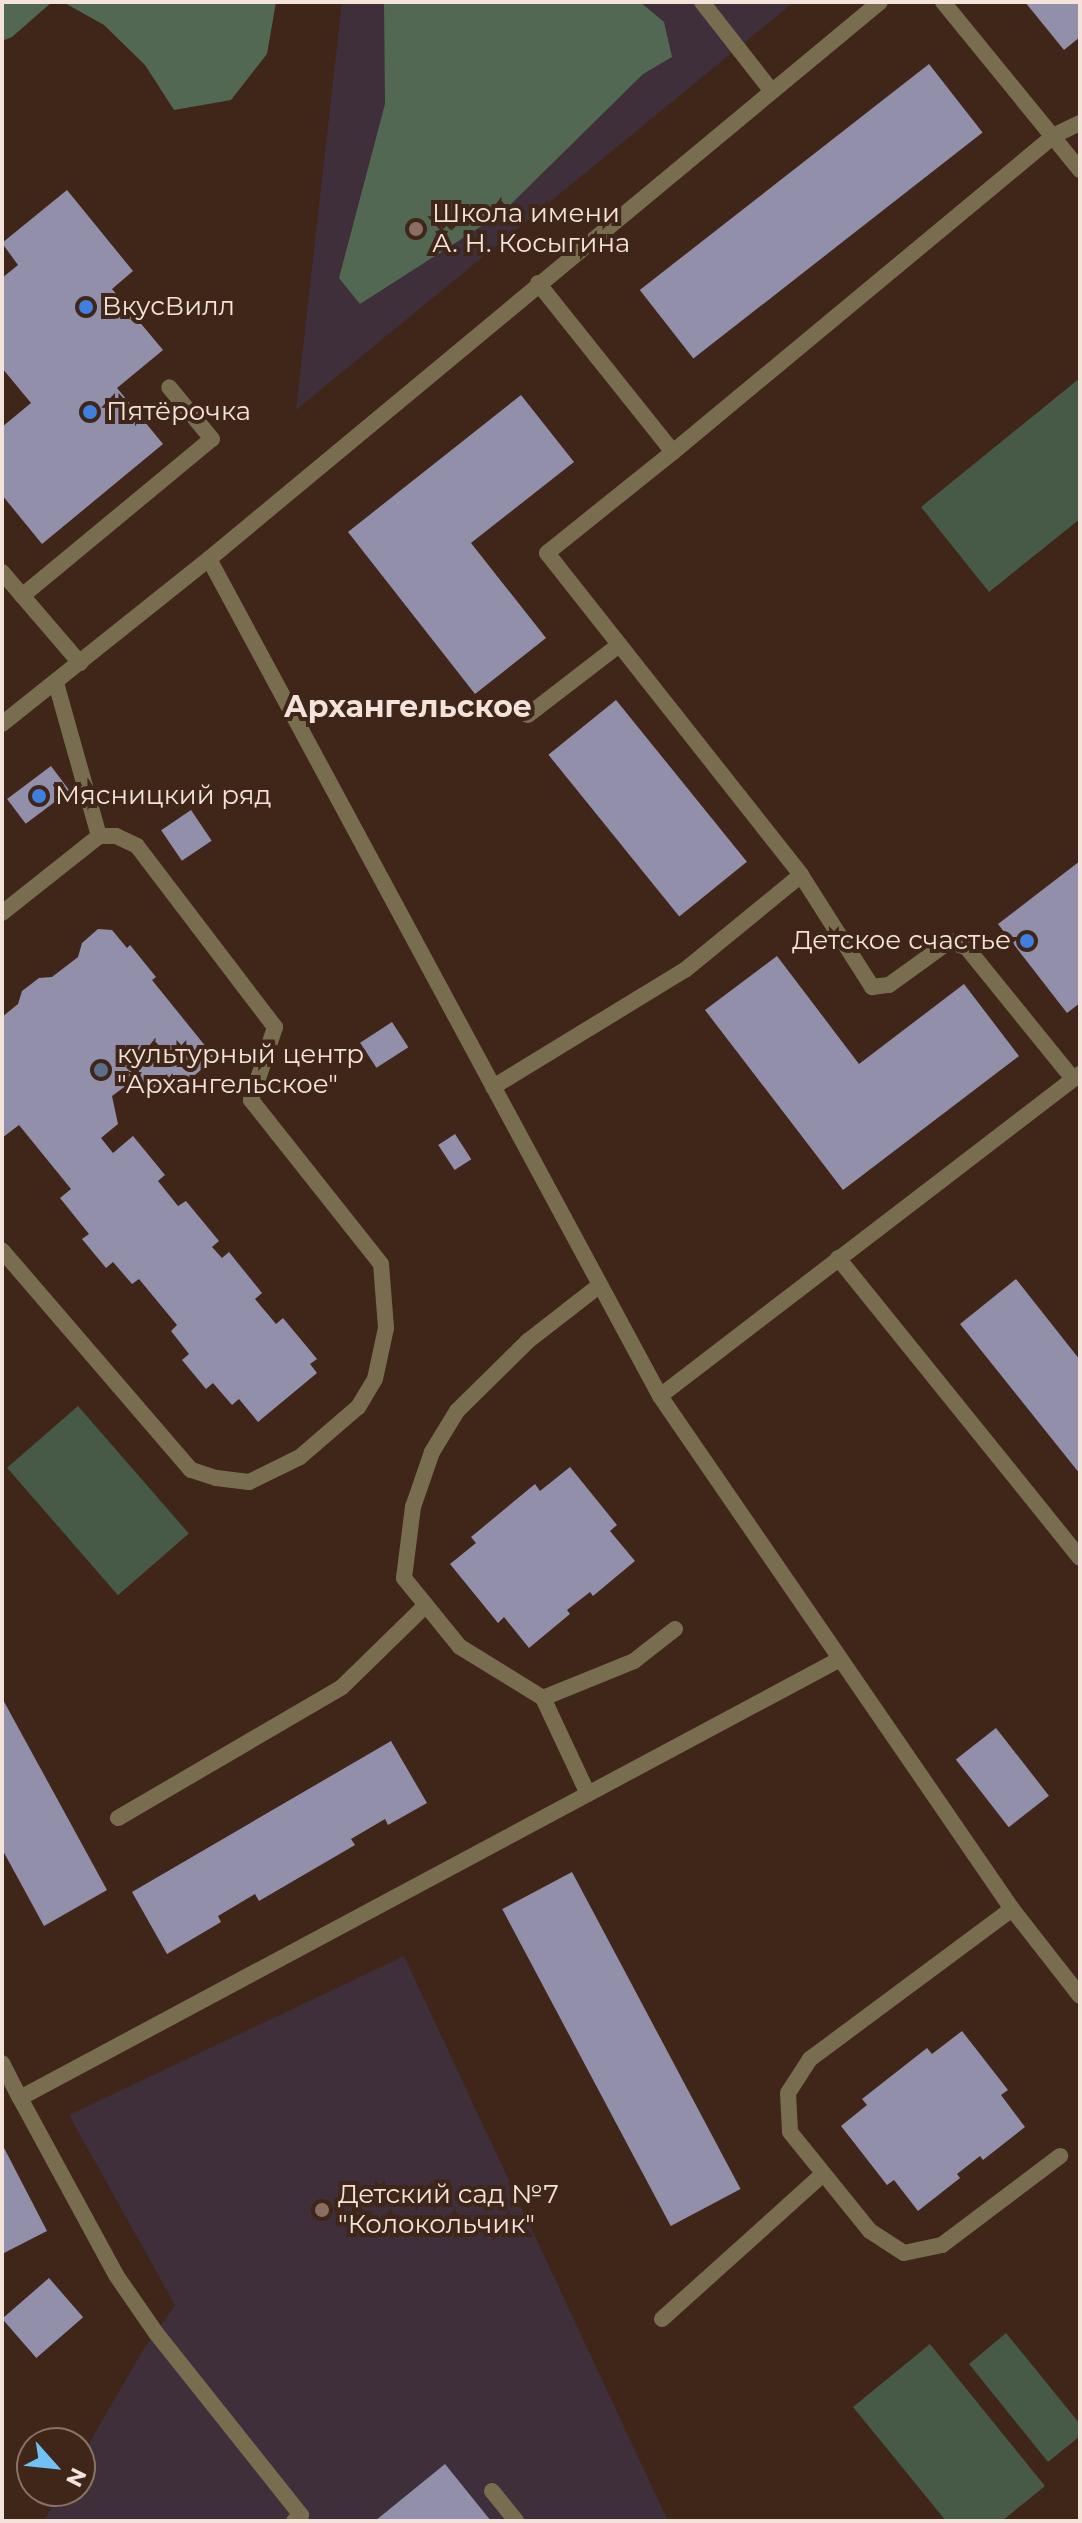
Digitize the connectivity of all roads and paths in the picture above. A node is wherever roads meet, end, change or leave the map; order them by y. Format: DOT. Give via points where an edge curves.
graph roads {
  1 [pos="702,2"];
  2 [pos="880,2"];
  3 [pos="943,2"];
  4 [pos="770,89"];
  5 [pos="1080,123"];
  6 [pos="1053,136"];
  7 [pos="1080,170"];
  8 [pos="538,283"];
  9 [pos="169,387"];
  10 [pos="673,452"];
  11 [pos="209,559"];
  12 [pos="2,572"];
  13 [pos="22,596"];
  14 [pos="619,645"];
  15 [pos="80,663"];
  16 [pos="56,683"];
  17 [pos="528,715"];
  18 [pos="2,724"];
  19 [pos="99,836"];
  20 [pos="801,875"];
  21 [pos="2,913"];
  22 [pos="1076,1077"];
  23 [pos="493,1087"];
  24 [pos="2,1250"];
  25 [pos="838,1258"];
  26 [pos="600,1285"];
  27 [pos="660,1396"];
  28 [pos="1080,1558"];
  29 [pos="426,1605"];
  30 [pos="675,1629"];
  31 [pos="840,1659"];
  32 [pos="543,1698"];
  33 [pos="588,1794"];
  34 [pos="118,1818"];
  35 [pos="1012,1909"];
  36 [pos="1080,1996"];
  37 [pos="2,2063"];
  38 [pos="20,2098"];
  39 [pos="1060,2156"];
  40 [pos="823,2174"];
  41 [pos="662,2319"];
  42 [pos="492,2491"];
  43 [pos="294,2521"];
  44 [pos="516,2521"];
  1 -- 4 [label="street"];
  2 -- 4 [label="street"];
  3 -- 6 [label="street"];
  4 -- 8 [label="street"];
  5 -- 6 [label="street"];
  6 -- 7 [label="street"];
  6 -- 10 [label="street"];
  8 -- 10 [label="street"];
  8 -- 11 [label="street"];
  9 -- 13 [label="street" via="212,439"];
  10 -- 14 [label="street" via="547,553"];
  11 -- 15 [label="street"];
  11 -- 23 [label="street"];
  12 -- 13 [label="street"];
  13 -- 15 [label="street"];
  14 -- 17 [label="street"];
  14 -- 20 [label="street"];
  15 -- 16 [label="street"];
  16 -- 18 [label="street"];
  16 -- 19 [label="street"];
  19 -- 21 [label="street"];
  19 -- 24 [label="street" via="116,836 137,846 275,1027 251,1100 381,1264 386,1328 375,1379 358,1407 300,1457 249,1482 191,1470"];
  20 -- 22 [label="street" via="872,987 889,985 950,941 967,948"];
  20 -- 23 [label="street" via="685,970"];
  22 -- 25 [label="street"];
  23 -- 26 [label="street"];
  25 -- 27 [label="street"];
  25 -- 28 [label="street"];
  26 -- 27 [label="street"];
  26 -- 29 [label="street" via="528,1341 457,1411 432,1452 413,1507 404,1578"];
  27 -- 31 [label="street"];
  29 -- 32 [label="street" via="460,1647"];
  29 -- 34 [label="street" via="342,1687"];
  30 -- 32 [label="street" via="634,1661"];
  31 -- 33 [label="street"];
  31 -- 35 [label="street"];
  32 -- 33 [label="street"];
  33 -- 38 [label="street"];
  35 -- 36 [label="street"];
  35 -- 40 [label="street" via="810,2059 788,2093 790,2132"];
  37 -- 38 [label="street"];
  38 -- 43 [label="street" via="116,2275 301,2515"];
  39 -- 40 [label="street" via="942,2245 904,2253 870,2231"];
  40 -- 41 [label="street"];
  42 -- 44 [label="street"];
}
